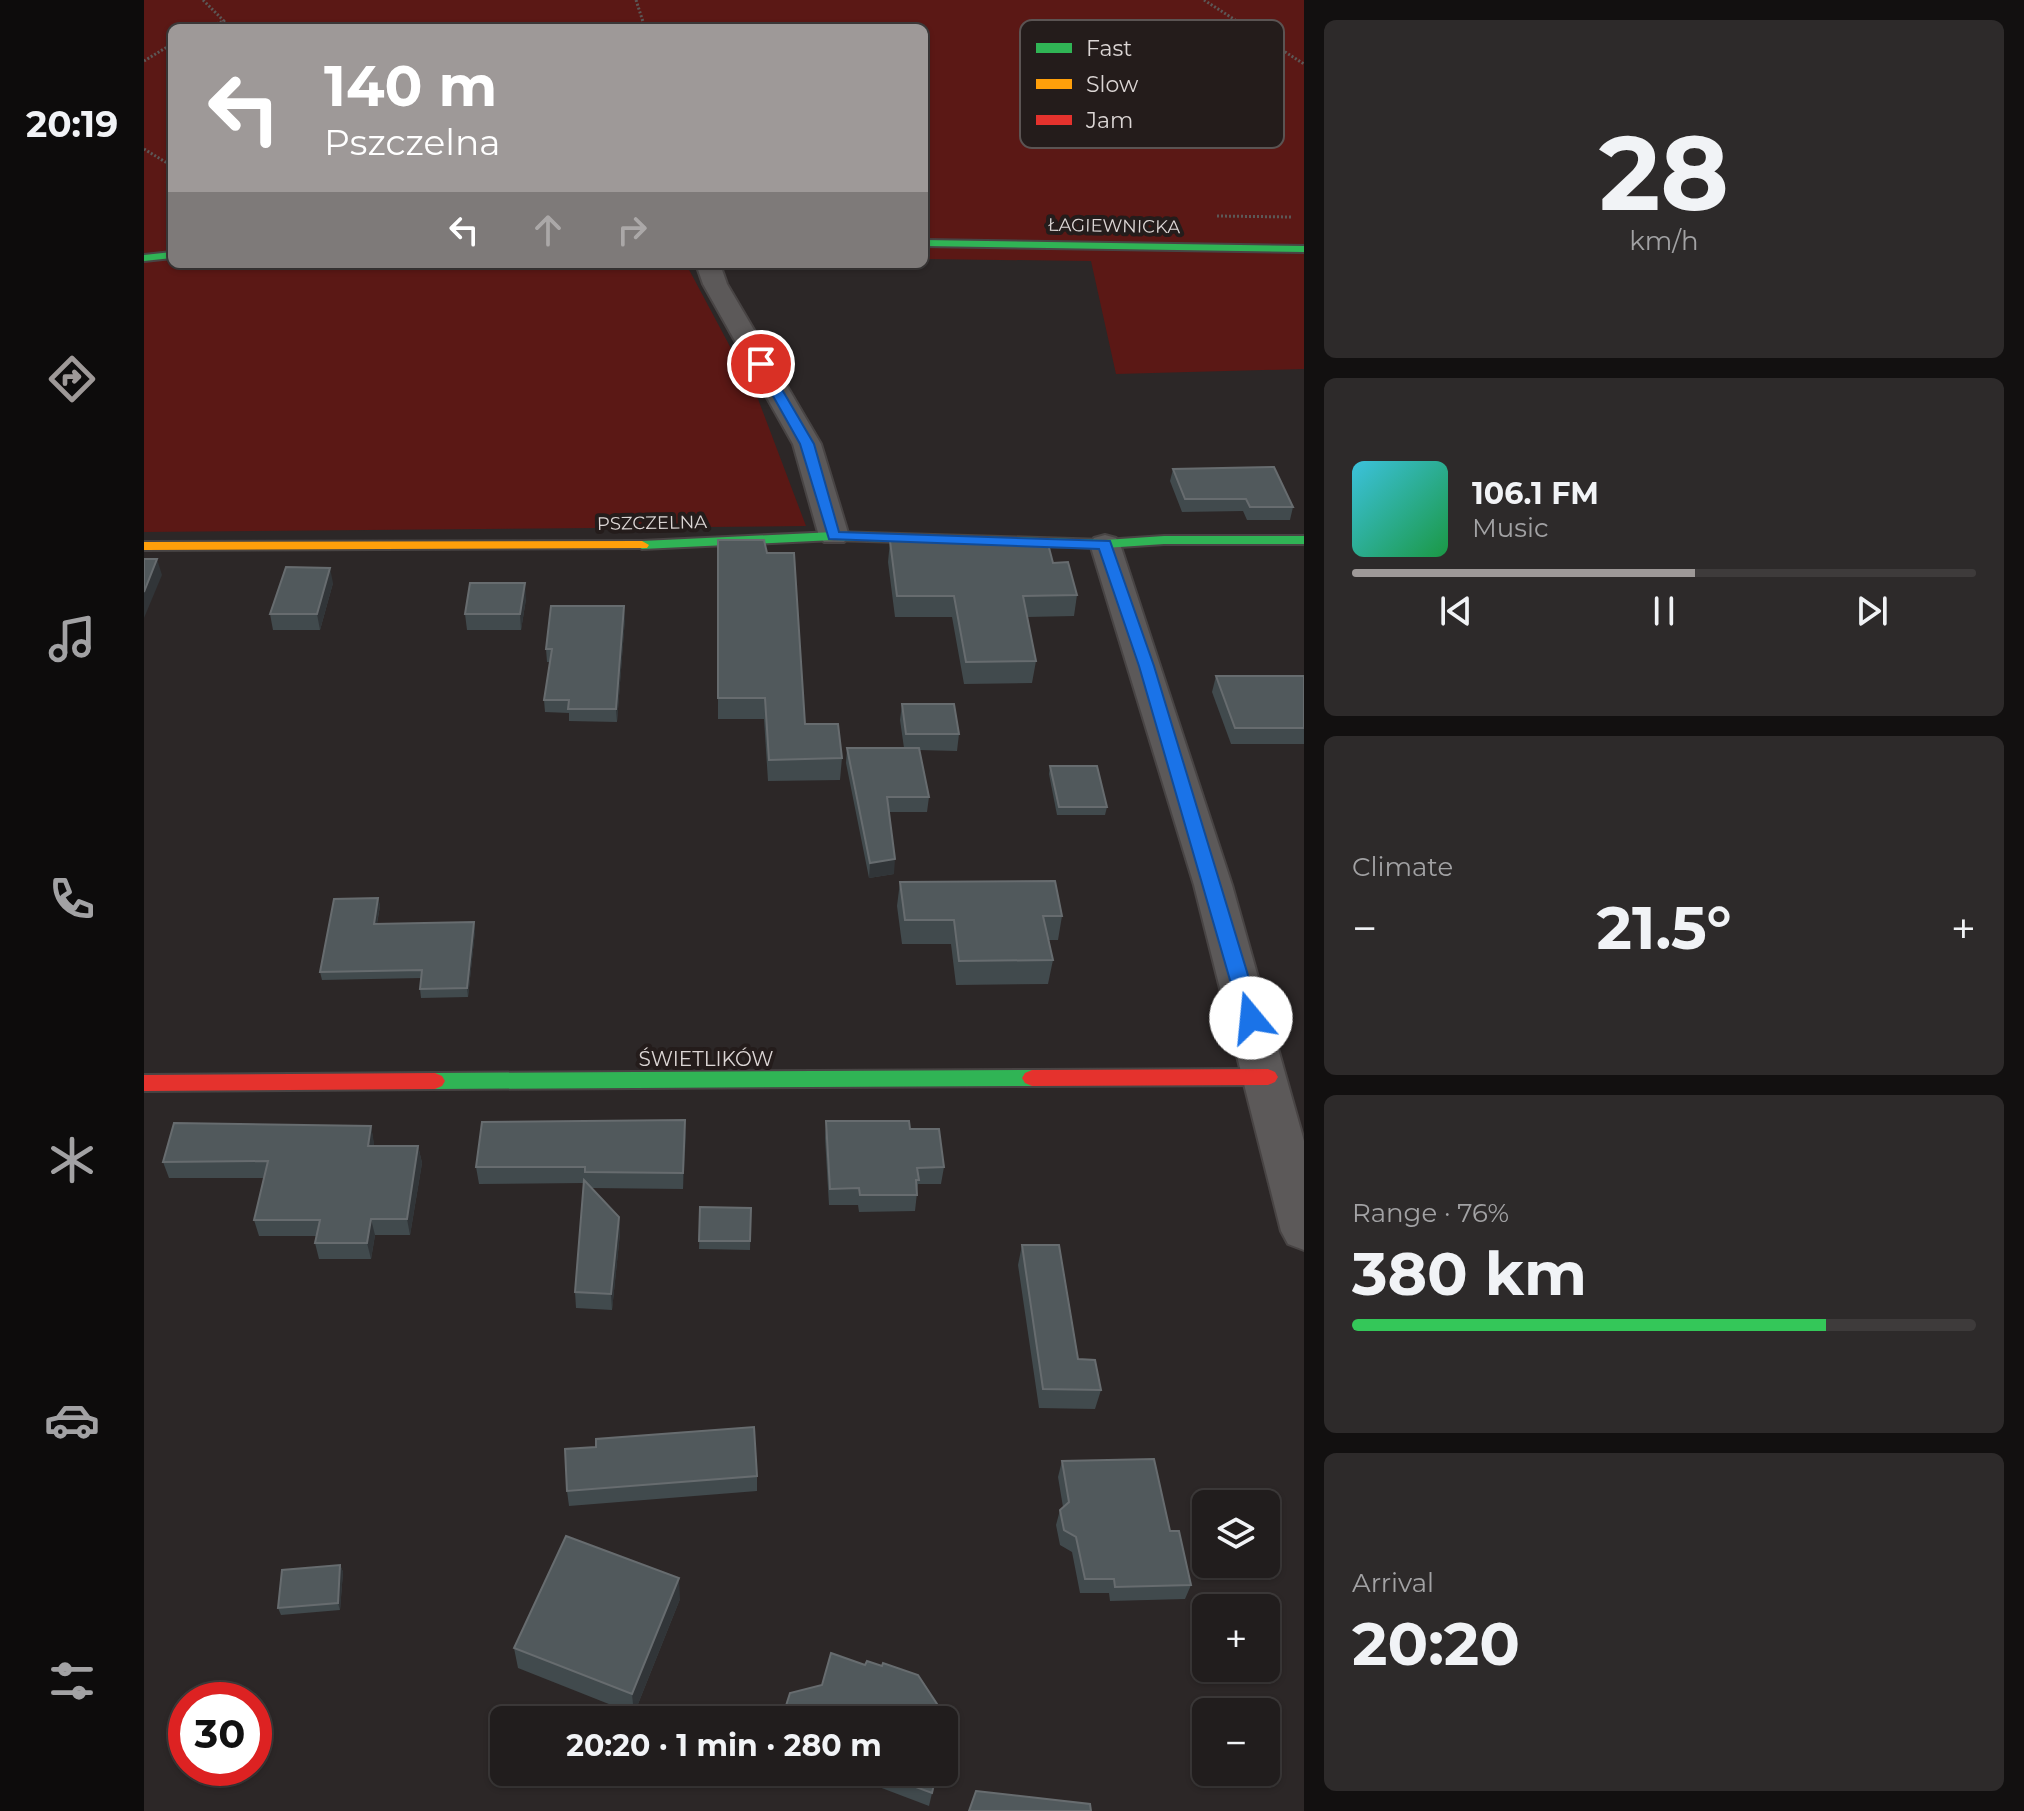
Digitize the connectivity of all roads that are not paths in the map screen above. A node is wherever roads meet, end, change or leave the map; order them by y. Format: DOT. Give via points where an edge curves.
graph roads {
  1 [pos="928,243"];
  2 [pos="1304,249"];
  3 [pos="168,255"];
  4 [pos="144,258"];
  5 [pos="709,268"];
  6 [pos="834,536"];
  7 [pos="1304,540"];
  8 [pos="1105,544"];
  9 [pos="144,546"];
  10 [pos="1268,1077"];
  11 [pos="144,1083"];
  12 [pos="1304,1231"];
  1 -- 2 [label="street, ŁAGIEWNICKA"];
  3 -- 4 [label="street"];
  5 -- 6 [label="street" via="807,444"];
  6 -- 8 [label="street, PSZCZELNA"];
  6 -- 9 [label="street, PSZCZELNA" via="665,545"];
  7 -- 8 [label="street, PSZCZELNA"];
  8 -- 10 [label="street"];
  10 -- 11 [label="street, ŚWIETLIKÓW"];
  10 -- 12 [label="street"];
}
